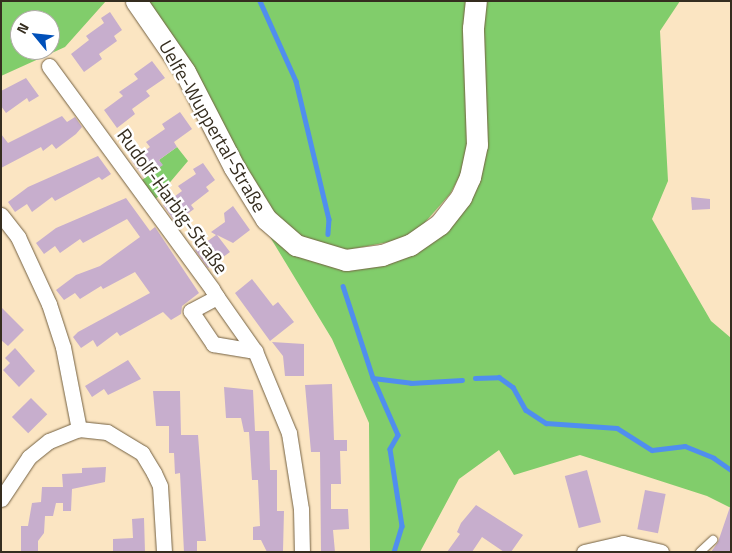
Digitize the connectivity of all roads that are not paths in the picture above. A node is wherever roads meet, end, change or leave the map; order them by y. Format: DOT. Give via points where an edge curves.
graph roads {
  1 [pos="136,1"];
  2 [pos="476,1"];
  3 [pos="48,66"];
  4 [pos="1,215"];
  5 [pos="217,298"];
  6 [pos="256,351"];
  7 [pos="79,429"];
  8 [pos="1,499"];
  9 [pos="713,540"];
  10 [pos="164,552"];
  11 [pos="302,552"];
  12 [pos="584,552"];
  13 [pos="661,552"];
  14 [pos="700,552"];
  1 -- 2 [label="main road, Uelfe-Wuppertal-Straße" via="185,72 234,167 266,219 296,245 346,260 382,255 410,245 440,224 465,188 477,145 473,28"];
  3 -- 5 [label="street, Rudolf-Harbig-Straße"];
  4 -- 7 [label="street" via="18,237 48,304 63,347"];
  5 -- 6 [label="street"];
  5 -- 6 [label="street, Rudolf-Harbig-Straße" via="191,311 213,344"];
  6 -- 11 [label="street" via="289,433 301,509"];
  7 -- 8 [label="street" via="49,440 29,457"];
  7 -- 10 [label="street" via="107,432 142,453 160,486"];
  9 -- 14 [label="lane"];
  12 -- 13 [label="street" via="623,543"];
}
